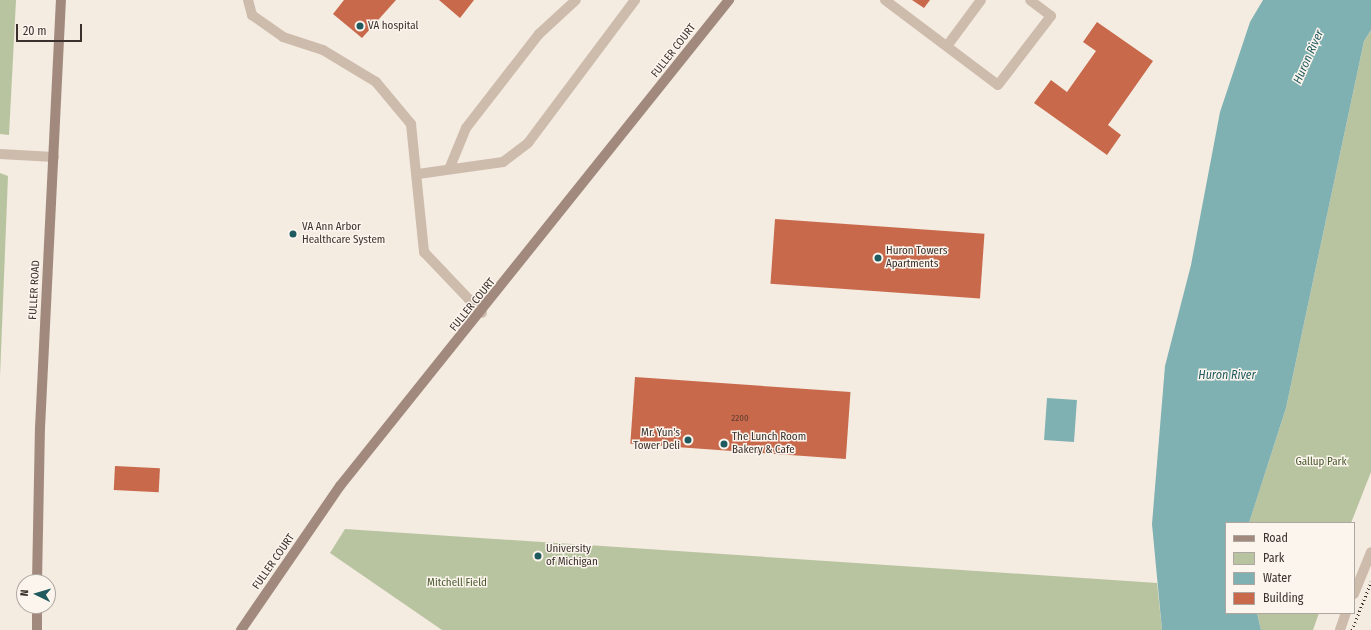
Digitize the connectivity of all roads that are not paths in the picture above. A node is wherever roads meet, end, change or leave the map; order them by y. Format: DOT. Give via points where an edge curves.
graph roads {
  1 [pos="61,0"];
  2 [pos="248,0"];
  3 [pos="576,0"];
  4 [pos="635,0"];
  5 [pos="729,0"];
  6 [pos="885,0"];
  7 [pos="981,0"];
  8 [pos="1030,0"];
  9 [pos="947,46"];
  10 [pos="0,154"];
  11 [pos="54,157"];
  12 [pos="450,167"];
  13 [pos="418,174"];
  14 [pos="482,313"];
  15 [pos="1371,552"];
  16 [pos="37,574"];
  17 [pos="1355,592"];
  18 [pos="37,614"];
  19 [pos="1346,614"];
  20 [pos="37,630"];
  21 [pos="242,630"];
  22 [pos="1340,630"];
  1 -- 11 [label="street, FULLER ROAD"];
  2 -- 13 [label="lane" via="252,15 283,37 323,50 376,82 411,124"];
  3 -- 12 [label="lane" via="539,34 466,128"];
  4 -- 12 [label="lane" via="528,143 503,162"];
  5 -- 14 [label="street, FULLER COURT"];
  6 -- 9 [label="lane"];
  7 -- 9 [label="lane"];
  8 -- 9 [label="lane" via="1051,16 998,85"];
  10 -- 11 [label="lane"];
  11 -- 16 [label="street, FULLER ROAD" via="40,428"];
  12 -- 13 [label="lane"];
  13 -- 14 [label="lane" via="424,252"];
  14 -- 21 [label="street, FULLER COURT" via="340,486"];
  15 -- 17 [label="lane"];
  18 -- 20 [label="street"];
  19 -- 22 [label="lane"];
}
